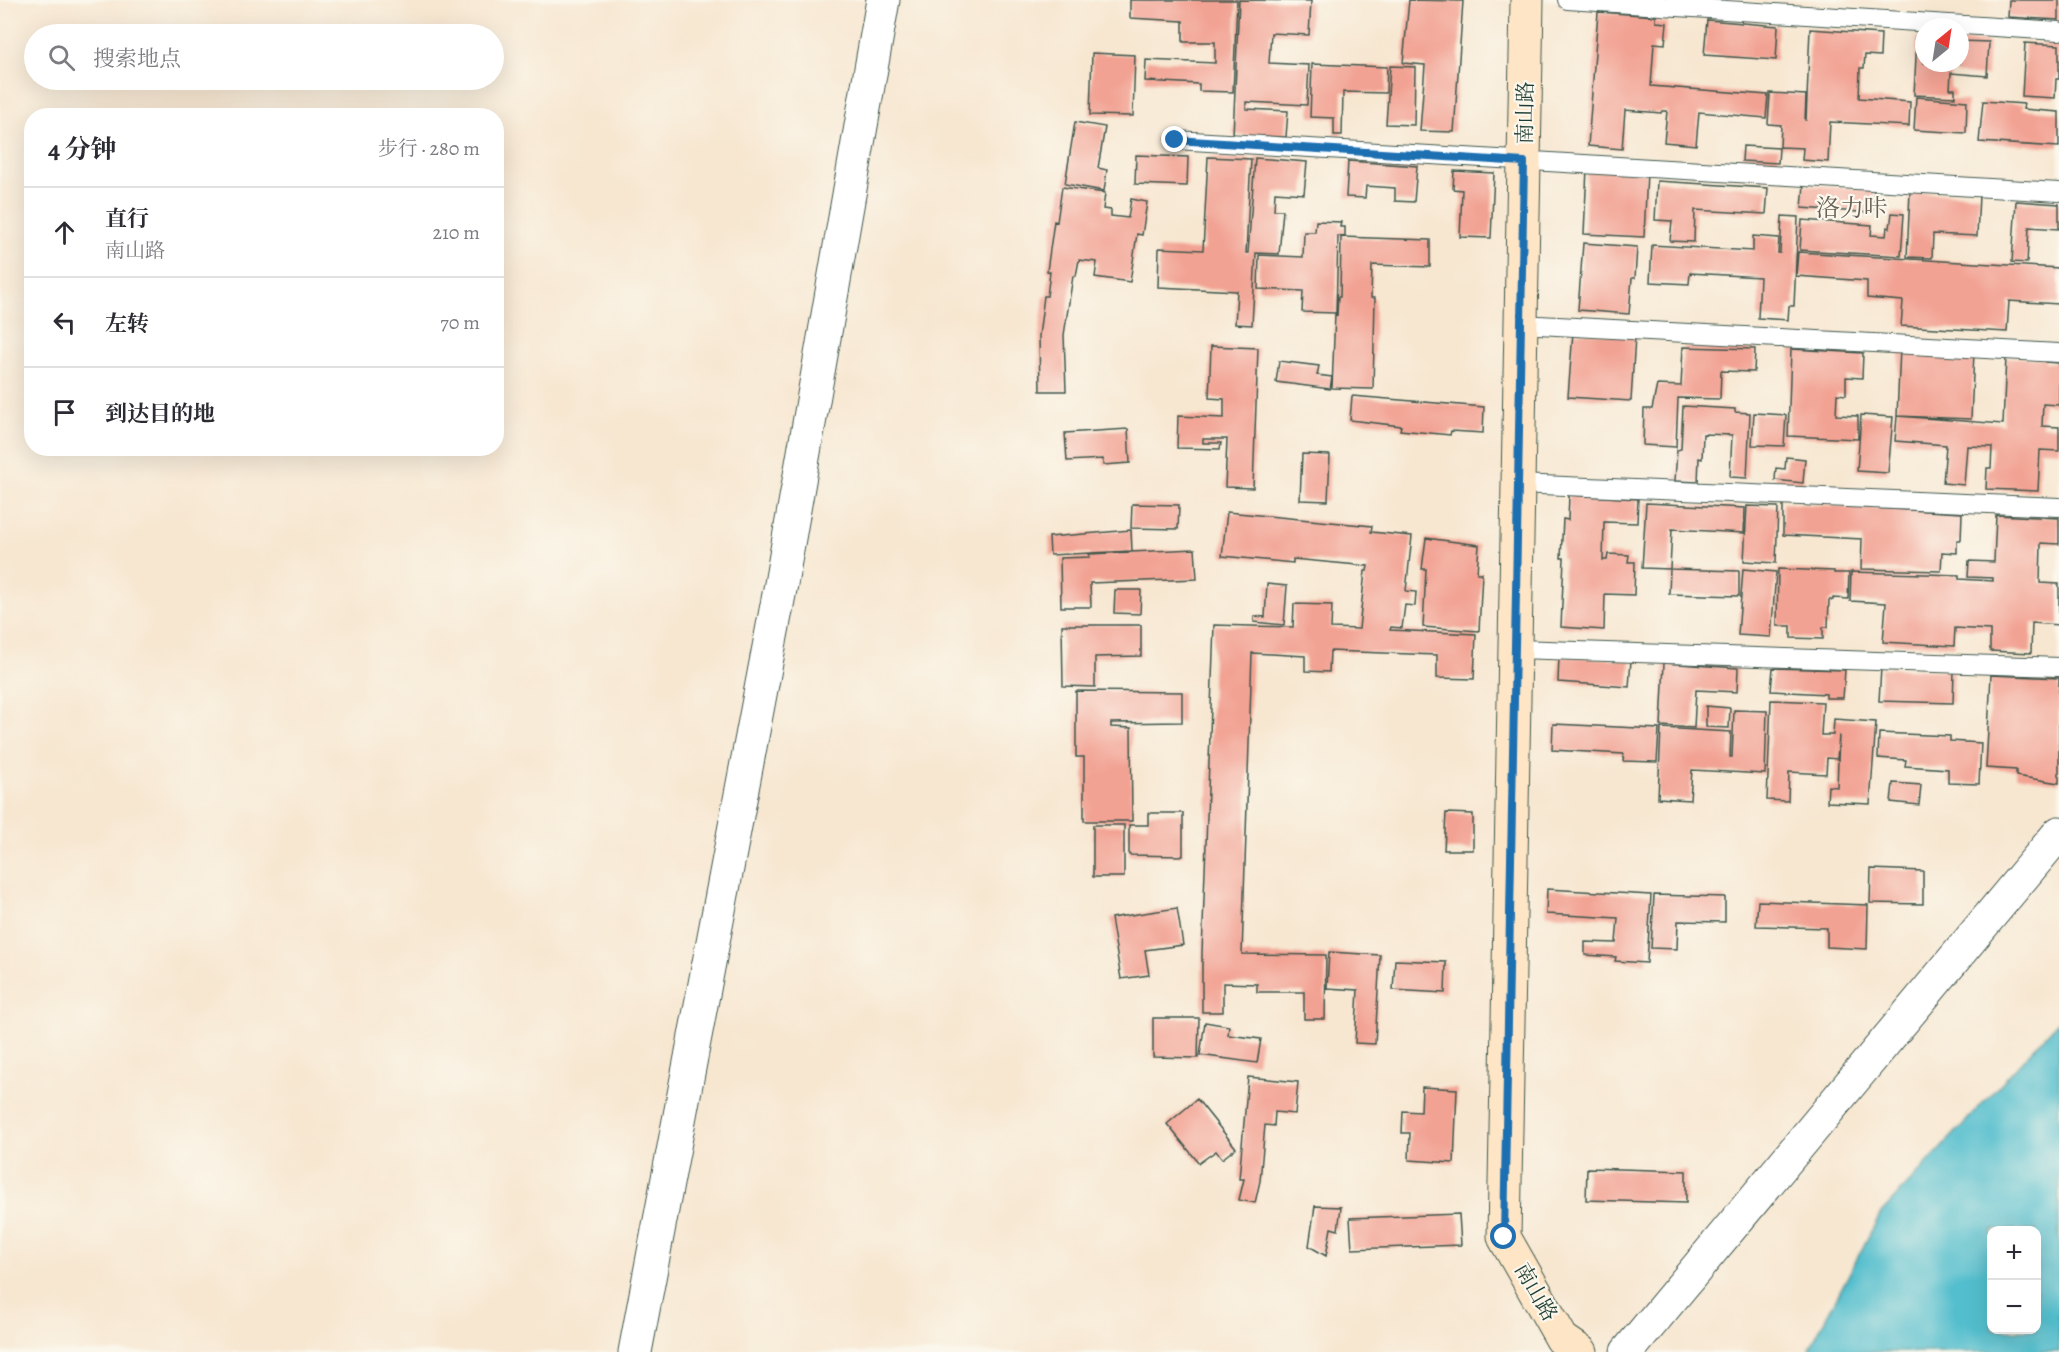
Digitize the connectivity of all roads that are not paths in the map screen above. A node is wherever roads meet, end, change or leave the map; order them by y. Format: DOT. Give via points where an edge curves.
graph roads {
  1 [pos="883,0"];
  2 [pos="1527,0"];
  3 [pos="1567,0"];
  4 [pos="2059,31"];
  5 [pos="1175,140"];
  6 [pos="1524,162"];
  7 [pos="2059,192"];
  8 [pos="1520,324"];
  9 [pos="2059,353"];
  10 [pos="1518,484"];
  11 [pos="2059,507"];
  12 [pos="1515,649"];
  13 [pos="2059,667"];
  14 [pos="2059,832"];
  15 [pos="635,1352"];
  16 [pos="1581,1352"];
  17 [pos="1627,1352"];
  1 -- 15 [label="street" via="781,584"];
  2 -- 6 [label="street, 南山路"];
  3 -- 4 [label="lane"];
  5 -- 6 [label="lane"];
  6 -- 7 [label="lane"];
  6 -- 8 [label="street, 南山路"];
  8 -- 9 [label="lane"];
  8 -- 10 [label="street, 南山路"];
  10 -- 11 [label="lane"];
  10 -- 12 [label="street, 南山路"];
  12 -- 13 [label="lane"];
  12 -- 16 [label="street, 南山路" via="1504,1237 1562,1338"];
  14 -- 17 [label="street"];
}
